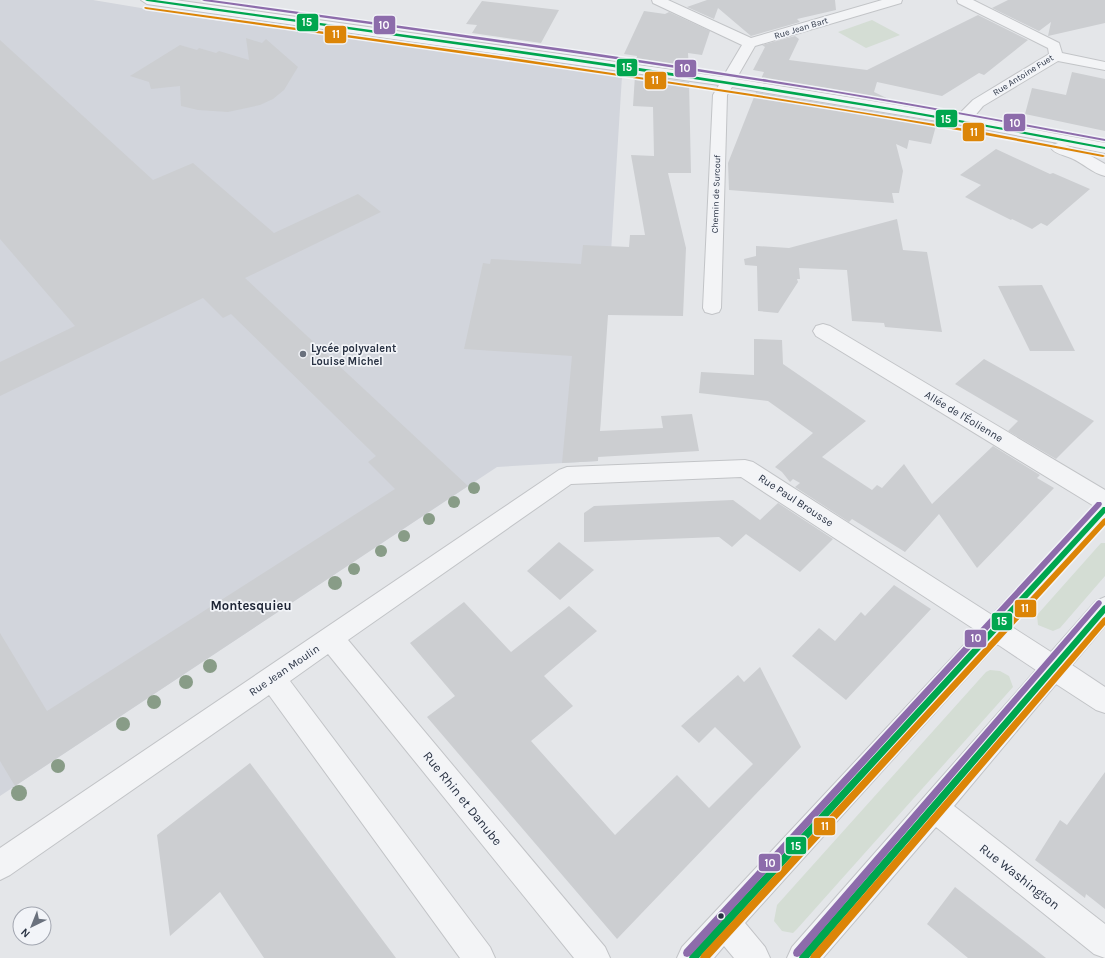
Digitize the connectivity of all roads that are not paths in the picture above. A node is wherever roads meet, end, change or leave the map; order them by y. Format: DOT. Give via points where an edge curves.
graph roads {
  1 [pos="147,0"];
  2 [pos="258,0"];
  3 [pos="658,0"];
  4 [pos="896,0"];
  5 [pos="963,0"];
  6 [pos="253,16"];
  7 [pos="750,43"];
  8 [pos="1056,56"];
  9 [pos="1105,66"];
  10 [pos="728,82"];
  11 [pos="962,120"];
  12 [pos="1015,130"];
  13 [pos="1105,148"];
  14 [pos="1105,171"];
  15 [pos="712,308"];
  16 [pos="823,331"];
  17 [pos="567,476"];
  18 [pos="1105,500"];
  19 [pos="1105,509"];
  20 [pos="1105,608"];
  21 [pos="997,629"];
  22 [pos="331,638"];
  23 [pos="1055,668"];
  24 [pos="272,678"];
  25 [pos="1105,701"];
  26 [pos="934,808"];
  27 [pos="0,865"];
  28 [pos="725,924"];
  29 [pos="1105,943"];
  30 [pos="479,958"];
  31 [pos="594,958"];
  32 [pos="693,958"];
  33 [pos="754,958"];
  34 [pos="803,958"];
  1 -- 6 [label="street"];
  2 -- 6 [label="street"];
  3 -- 7 [label="street"];
  4 -- 7 [label="street, Rue Jean Bart"];
  5 -- 8 [label="street, Rue Antoine Fuet" via="1054,46"];
  6 -- 10 [label="street"];
  7 -- 10 [label="street"];
  8 -- 9 [label="street"];
  8 -- 11 [label="street, Rue Antoine Fuet" via="978,102"];
  10 -- 11 [label="street"];
  10 -- 15 [label="street, Chemin de Surcouf" via="720,95"];
  11 -- 12 [label="street"];
  12 -- 13 [label="street"];
  12 -- 14 [label="street" via="1078,155"];
  16 -- 18 [label="street, Allée de l'Éolienne"];
  17 -- 21 [label="street, Rue Paul Brousse" via="745,468"];
  17 -- 22 [label="street, Rue Jean Moulin"];
  19 -- 21 [label="street"];
  20 -- 23 [label="street"];
  21 -- 23 [label="street, Rue Paul Brousse"];
  21 -- 28 [label="street"];
  22 -- 24 [label="street, Rue Jean Moulin"];
  22 -- 31 [label="street, Rue Rhin et Danube"];
  23 -- 25 [label="street, Rue Paul Brousse"];
  23 -- 26 [label="street"];
  24 -- 27 [label="street, Rue Jean Moulin"];
  24 -- 30 [label="street"];
  26 -- 29 [label="street, Rue Washington"];
  26 -- 34 [label="street"];
  28 -- 32 [label="street"];
  28 -- 33 [label="street"];
}
